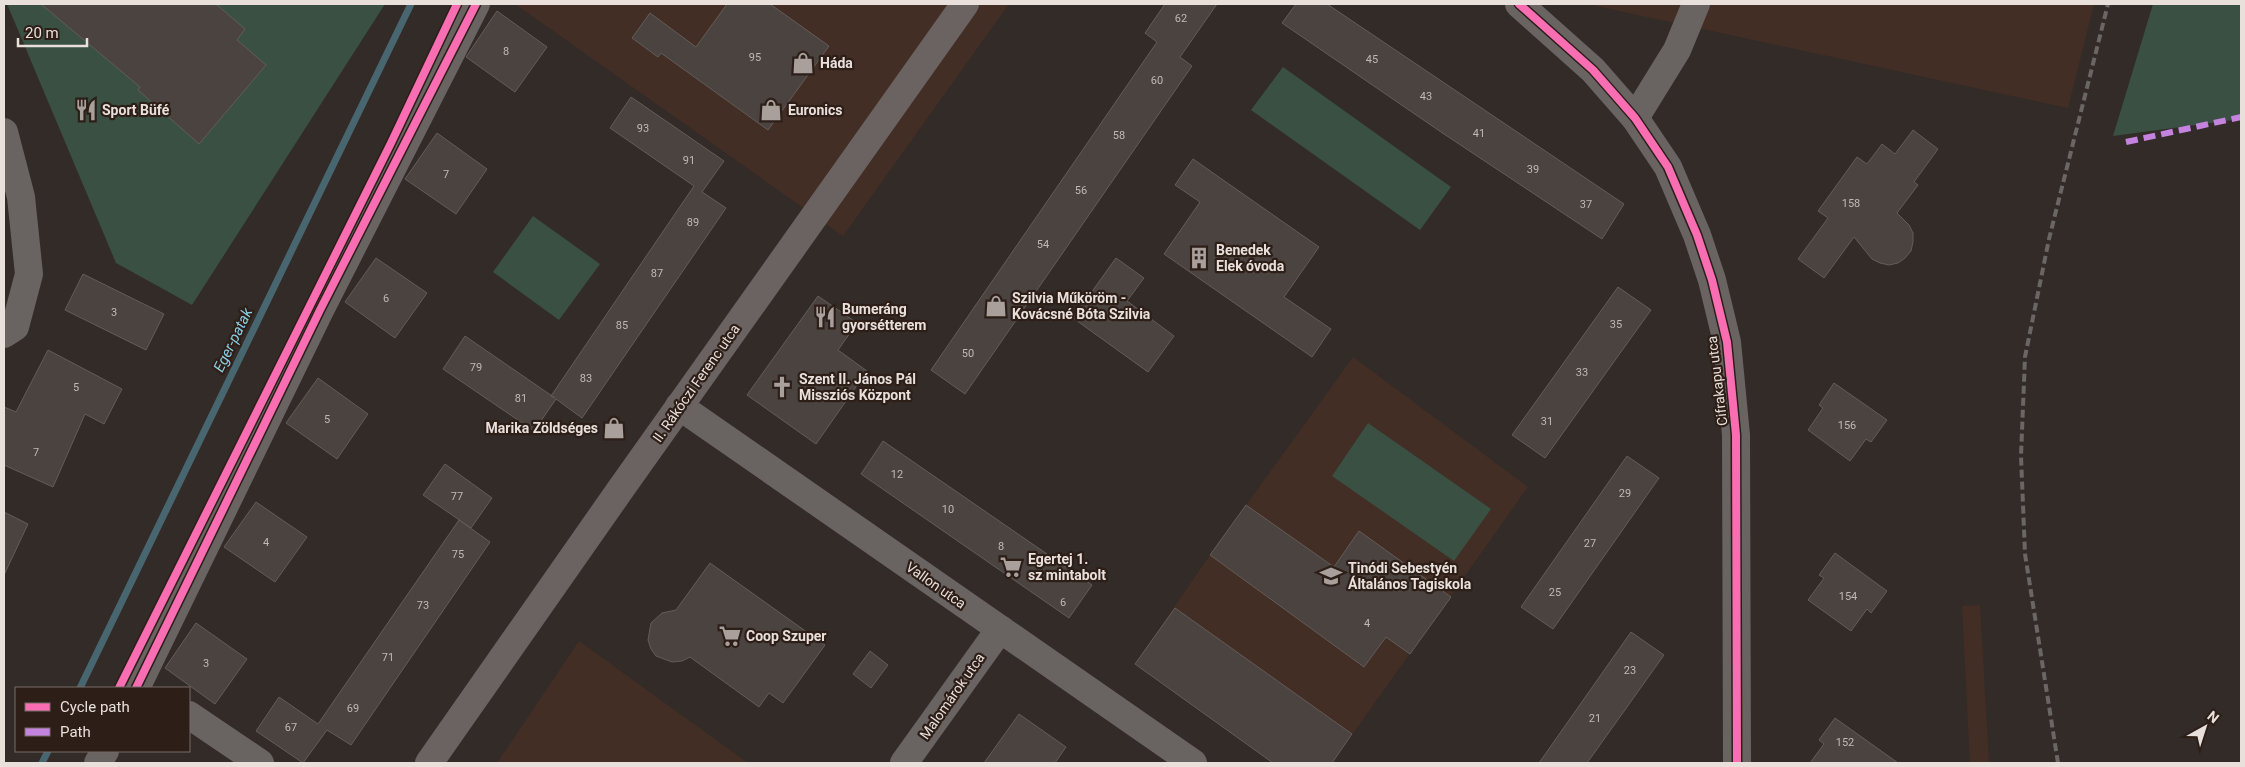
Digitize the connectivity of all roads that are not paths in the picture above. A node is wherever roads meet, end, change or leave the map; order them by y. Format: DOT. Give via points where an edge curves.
graph roads {
  1 [pos="476,4"];
  2 [pos="965,4"];
  3 [pos="1520,4"];
  4 [pos="1696,4"];
  5 [pos="1635,118"];
  6 [pos="4,132"];
  7 [pos="4,334"];
  8 [pos="679,406"];
  9 [pos="1000,629"];
  10 [pos="141,686"];
  11 [pos="190,716"];
  12 [pos="260,763"];
  13 [pos="429,763"];
  14 [pos="904,763"];
  15 [pos="1193,763"];
  16 [pos="1737,763"];
  1 -- 10 [label="street" via="320,310"];
  2 -- 8 [label="main road, II. Rákóczi Ferenc utca"];
  3 -- 5 [label="street, Cifrakapu utca" via="1593,70"];
  4 -- 5 [label="street" via="1677,50"];
  5 -- 16 [label="street, Cifrakapu utca" via="1668,167 1697,235 1727,342 1736,435"];
  6 -- 7 [label="street" via="21,197 29,274 15,327"];
  8 -- 9 [label="street, Vallon utca"];
  8 -- 13 [label="main road, II. Rákóczi Ferenc utca"];
  9 -- 14 [label="street, Malomárok utca"];
  9 -- 15 [label="street, Vallon utca"];
  11 -- 12 [label="street"];
}
